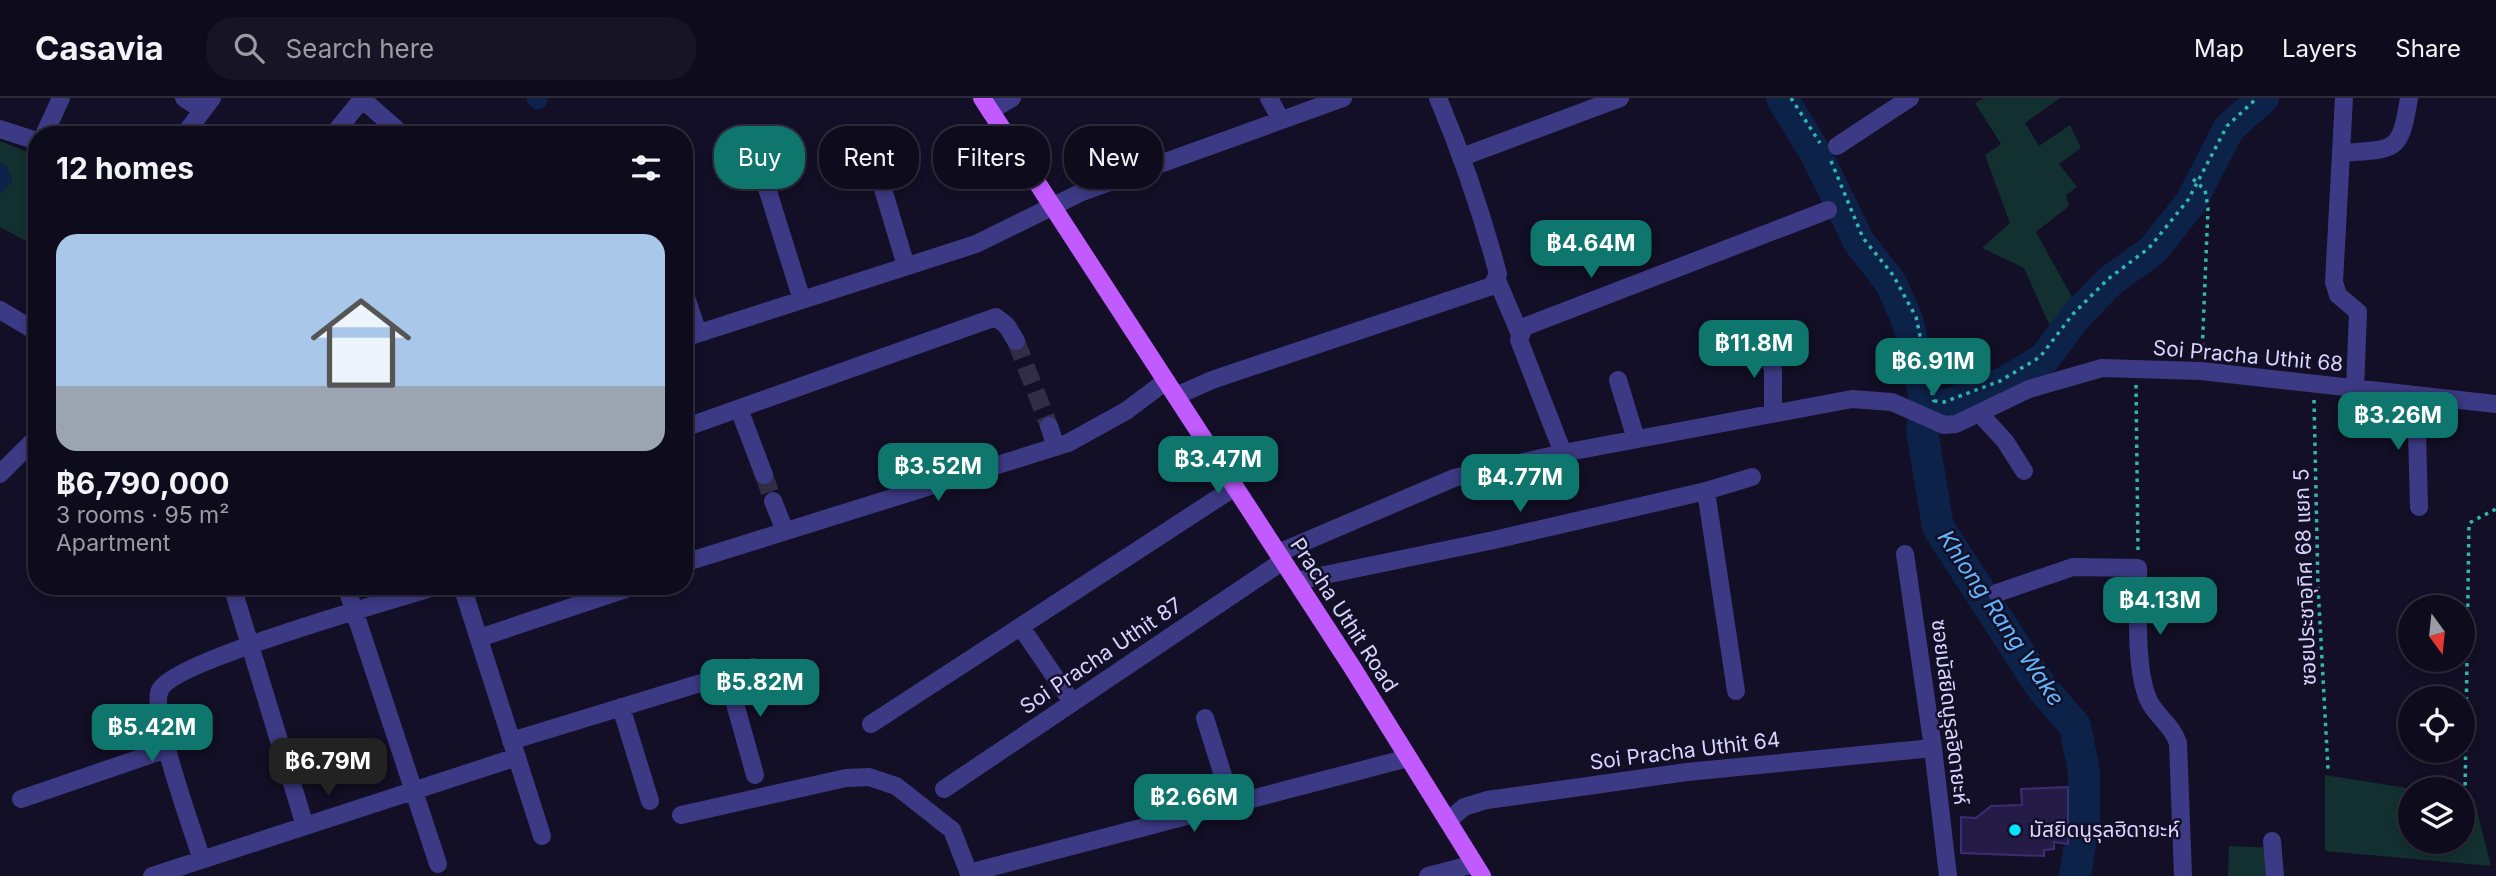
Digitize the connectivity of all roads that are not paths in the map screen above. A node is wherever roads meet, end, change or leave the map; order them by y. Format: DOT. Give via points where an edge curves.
graph roads {
  1 [pos="61,98"];
  2 [pos="184,98"];
  3 [pos="1012,98"];
  4 [pos="1269,98"];
  5 [pos="1343,98"];
  6 [pos="1438,98"];
  7 [pos="1620,98"];
  8 [pos="1910,98"];
  9 [pos="2344,98"];
  10 [pos="2409,98"];
  11 [pos="362,99"];
  12 [pos="207,104"];
  13 [pos="986,104"];
  14 [pos="1281,120"];
  15 [pos="48,126"];
  16 [pos="191,126"];
  17 [pos="340,126"];
  18 [pos="393,126"];
  19 [pos="0,129"];
  20 [pos="28,138"];
  21 [pos="1830,151"];
  22 [pos="2341,152"];
  23 [pos="1462,157"];
  24 [pos="767,189"];
  25 [pos="882,189"];
  26 [pos="1053,206"];
  27 [pos="1828,210"];
  28 [pos="906,267"];
  29 [pos="1497,280"];
  30 [pos="802,300"];
  31 [pos="0,310"];
  32 [pos="28,327"];
  33 [pos="1519,332"];
  34 [pos="693,335"];
  35 [pos="1016,341"];
  36 [pos="1765,343"];
  37 [pos="1618,380"];
  38 [pos="1166,381"];
  39 [pos="2356,388"];
  40 [pos="1176,396"];
  41 [pos="2416,396"];
  42 [pos="2496,404"];
  43 [pos="739,409"];
  44 [pos="1979,413"];
  45 [pos="1773,414"];
  46 [pos="693,425"];
  47 [pos="1049,426"];
  48 [pos="1636,439"];
  49 [pos="28,446"];
  50 [pos="1056,447"];
  51 [pos="1563,453"];
  52 [pos="2024,471"];
  53 [pos="0,474"];
  54 [pos="764,475"];
  55 [pos="1752,477"];
  56 [pos="1235,487"];
  57 [pos="1706,491"];
  58 [pos="773,501"];
  59 [pos="2419,507"];
  60 [pos="785,531"];
  61 [pos="1905,554"];
  62 [pos="1281,557"];
  63 [pos="693,560"];
  64 [pos="1296,581"];
  65 [pos="1997,593"];
  66 [pos="235,595"];
  67 [pos="349,595"];
  68 [pos="409,595"];
  69 [pos="465,595"];
  70 [pos="608,595"];
  71 [pos="355,612"];
  72 [pos="1021,626"];
  73 [pos="479,638"];
  74 [pos="250,645"];
  75 [pos="753,667"];
  76 [pos="727,675"];
  77 [pos="1736,691"];
  78 [pos="1072,702"];
  79 [pos="621,707"];
  80 [pos="1205,718"];
  81 [pos="871,724"];
  82 [pos="167,748"];
  83 [pos="1933,748"];
  84 [pos="514,749"];
  85 [pos="1408,758"];
  86 [pos="755,775"];
  87 [pos="944,789"];
  88 [pos="414,791"];
  89 [pos="21,799"];
  90 [pos="650,801"];
  91 [pos="1233,804"];
  92 [pos="681,815"];
  93 [pos="1448,821"];
  94 [pos="305,826"];
  95 [pos="542,836"];
  96 [pos="2272,841"];
  97 [pos="202,860"];
  98 [pos="438,864"];
  99 [pos="1478,870"];
  100 [pos="970,875"];
  101 [pos="152,876"];
  102 [pos="1428,876"];
  103 [pos="1948,876"];
  104 [pos="2183,876"];
  105 [pos="2275,876"];
  1 -- 15 [label="street"];
  2 -- 12 [label="street"];
  3 -- 13 [label="street"];
  4 -- 14 [label="street"];
  5 -- 14 [label="street"];
  6 -- 23 [label="street"];
  7 -- 23 [label="street"];
  8 -- 21 [label="street"];
  9 -- 22 [label="street"];
  10 -- 22 [label="street" via="2403,133 2396,144"];
  11 -- 17 [label="street"];
  11 -- 18 [label="street"];
  12 -- 16 [label="street"];
  13 -- 26 [label="main road, Pracha Uthit Road"];
  14 -- 26 [label="street" via="1157,163"];
  19 -- 20 [label="street"];
  22 -- 39 [label="street" via="2333,282 2338,295 2358,312"];
  23 -- 29 [label="street"];
  24 -- 30 [label="street"];
  25 -- 28 [label="street"];
  26 -- 28 [label="street" via="976,244"];
  26 -- 38 [label="main road, Pracha Uthit Road"];
  27 -- 33 [label="street"];
  28 -- 30 [label="street"];
  29 -- 33 [label="street"];
  29 -- 40 [label="street" via="1492,286"];
  30 -- 34 [label="street"];
  31 -- 32 [label="street"];
  33 -- 51 [label="street"];
  35 -- 43 [label="street" via="996,317"];
  36 -- 45 [label="street" via="1773,370"];
  37 -- 48 [label="street"];
  38 -- 40 [label="main road, Pracha Uthit Road"];
  38 -- 50 [label="street" via="1100,428"];
  39 -- 41 [label="street, Soi Pracha Uthit 68"];
  39 -- 44 [label="street, Soi Pracha Uthit 68" via="2201,371 2102,368 2029,389"];
  40 -- 56 [label="main road, Pracha Uthit Road"];
  41 -- 42 [label="street, Soi Pracha Uthit 68"];
  41 -- 59 [label="street"];
  43 -- 46 [label="street"];
  43 -- 54 [label="street"];
  44 -- 45 [label="street, Soi Pracha Uthit 68" via="1956,424 1867,397"];
  44 -- 52 [label="street"];
  45 -- 48 [label="street"];
  47 -- 50 [label="street"];
  48 -- 51 [label="street"];
  49 -- 53 [label="street"];
  50 -- 60 [label="street"];
  51 -- 62 [label="street" via="1454,478"];
  55 -- 57 [label="street"];
  56 -- 62 [label="main road, Pracha Uthit Road"];
  56 -- 72 [label="street"];
  57 -- 64 [label="street"];
  57 -- 77 [label="street"];
  58 -- 60 [label="street"];
  60 -- 63 [label="street"];
  61 -- 83 [label="street, ซอยมัสยิดนูรุลฮิดายะห์"];
  62 -- 64 [label="main road, Pracha Uthit Road"];
  62 -- 78 [label="street, Soi Pracha Uthit 87"];
  64 -- 85 [label="main road, Pracha Uthit Road"];
  65 -- 104 [label="street" via="2073,568 2138,568 2142,677 2155,714 2175,732 2178,743"];
  66 -- 74 [label="street"];
  67 -- 71 [label="street"];
  68 -- 71 [label="street"];
  69 -- 73 [label="street"];
  70 -- 73 [label="street"];
  71 -- 74 [label="street"];
  71 -- 88 [label="street"];
  72 -- 78 [label="street"];
  72 -- 81 [label="street"];
  73 -- 84 [label="street"];
  74 -- 82 [label="street" via="171,677 159,690"];
  74 -- 94 [label="street"];
  75 -- 76 [label="street"];
  76 -- 79 [label="street"];
  76 -- 86 [label="street"];
  78 -- 87 [label="street, Soi Pracha Uthit 87"];
  79 -- 84 [label="street"];
  79 -- 90 [label="street"];
  80 -- 91 [label="street"];
  82 -- 89 [label="street"];
  82 -- 97 [label="street"];
  83 -- 93 [label="street, Soi Pracha Uthit 64" via="1700,771 1487,800 1464,807"];
  83 -- 103 [label="street, ซอยมัสยิดนูรุลฮิดายะห์"];
  84 -- 88 [label="street"];
  84 -- 95 [label="street"];
  85 -- 91 [label="street"];
  85 -- 93 [label="main road, Pracha Uthit Road"];
  88 -- 94 [label="street"];
  88 -- 98 [label="street"];
  91 -- 100 [label="street"];
  92 -- 100 [label="street" via="846,778 869,777 896,786 952,830"];
  93 -- 99 [label="main road, Pracha Uthit Road"];
  94 -- 97 [label="street"];
  96 -- 105 [label="street"];
  97 -- 101 [label="street"];
  99 -- 102 [label="street"];
}
